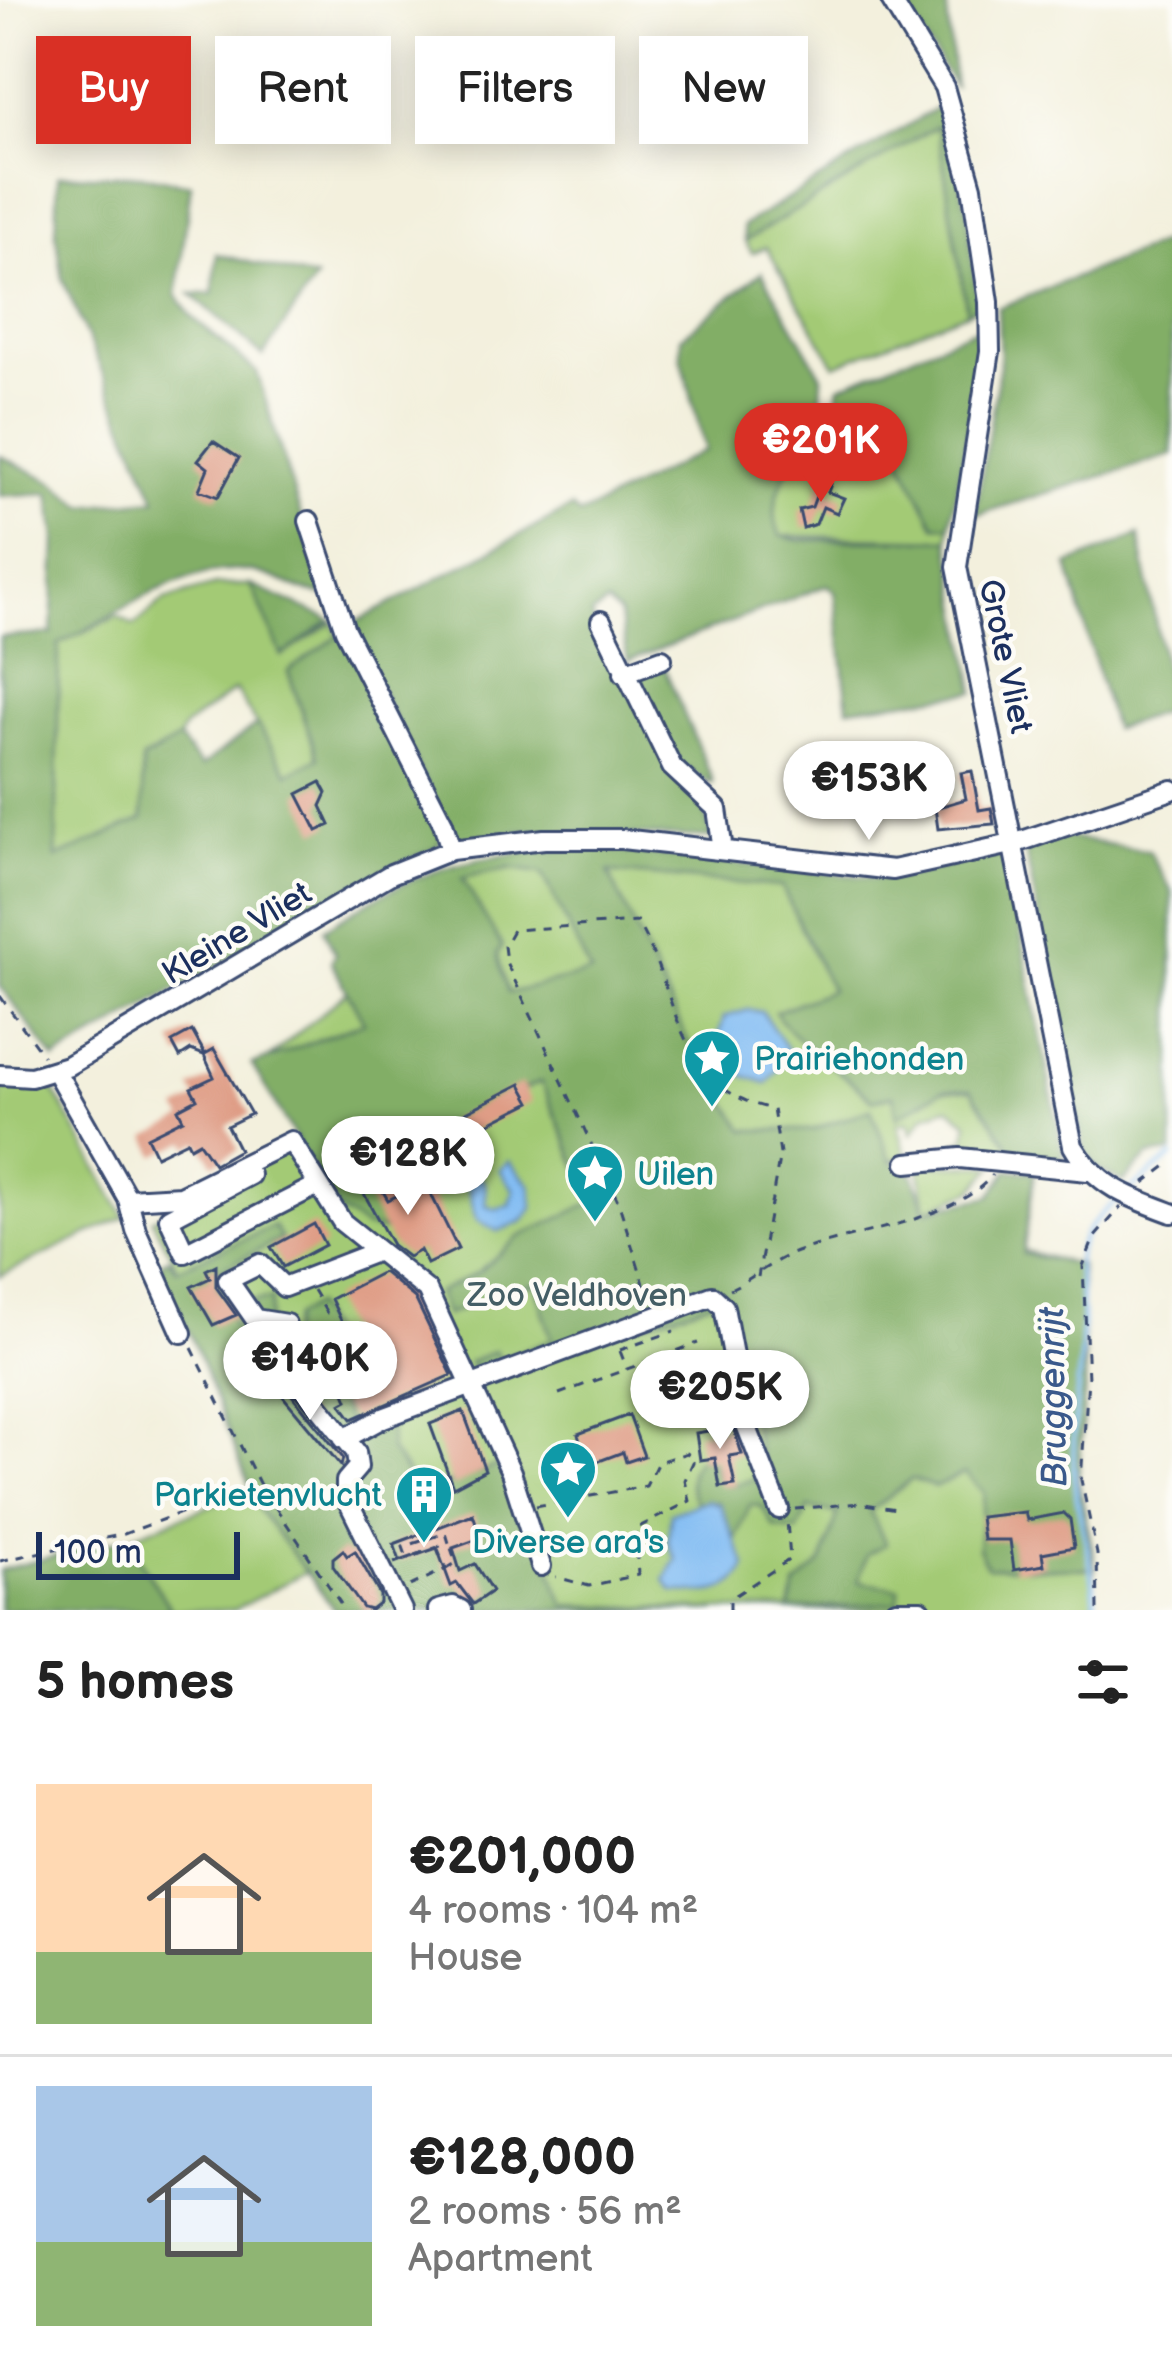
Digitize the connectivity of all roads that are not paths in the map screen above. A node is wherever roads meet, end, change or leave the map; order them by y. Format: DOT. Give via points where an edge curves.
graph roads {
  1 [pos="891,0"];
  2 [pos="309,521"];
  3 [pos="601,621"];
  4 [pos="662,659"];
  5 [pos="624,674"];
  6 [pos="1172,790"];
  7 [pos="1016,843"];
  8 [pos="451,850"];
  9 [pos="723,850"];
  10 [pos="55,1070"];
  11 [pos="0,1075"];
  12 [pos="297,1150"];
  13 [pos="907,1163"];
  14 [pos="1088,1171"];
  15 [pos="316,1186"];
  16 [pos="128,1199"];
  17 [pos="1172,1213"];
  18 [pos="177,1237"];
  19 [pos="148,1251"];
  20 [pos="374,1252"];
  21 [pos="182,1333"];
  22 [pos="472,1384"];
  23 [pos="344,1439"];
  24 [pos="779,1509"];
  25 [pos="541,1566"];
  26 [pos="394,1596"];
  27 [pos="438,1610"];
  28 [pos="461,1610"];
  29 [pos="896,1610"];
  30 [pos="921,1610"];
  1 -- 7 [label="street, Grote Vliet" via="944,87 960,133 989,302 989,381 957,567"];
  2 -- 8 [label="street" via="345,629"];
  3 -- 5 [label="street"];
  4 -- 5 [label="street"];
  5 -- 9 [label="street" via="672,767 717,809"];
  6 -- 7 [label="street, Kleine Vliet"];
  7 -- 9 [label="street, Kleine Vliet" via="893,870"];
  7 -- 14 [label="street, Grote Vliet" via="1073,1146"];
  8 -- 9 [label="street, Kleine Vliet" via="622,839"];
  8 -- 10 [label="street, Kleine Vliet" via="391,874"];
  10 -- 11 [label="street"];
  10 -- 16 [label="street"];
  12 -- 15 [label="street"];
  12 -- 16 [label="street" via="291,1141 180,1196"];
  12 -- 18 [label="street" via="169,1218"];
  13 -- 14 [label="street" via="960,1158"];
  14 -- 17 [label="street"];
  15 -- 18 [label="street" via="185,1253"];
  15 -- 20 [label="street"];
  16 -- 19 [label="street"];
  18 -- 19 [label="street"];
  19 -- 21 [label="street"];
  20 -- 22 [label="street" via="427,1290"];
  20 -- 23 [label="street" via="280,1286 260,1264 228,1280 255,1319 286,1324 288,1368"];
  22 -- 23 [label="street"];
  22 -- 24 [label="street" via="712,1296 724,1306 746,1425"];
  22 -- 25 [label="street"];
  23 -- 26 [label="street" via="359,1457 346,1497"];
  27 -- 28 [label="street"];
  29 -- 30 [label="street"];
}
